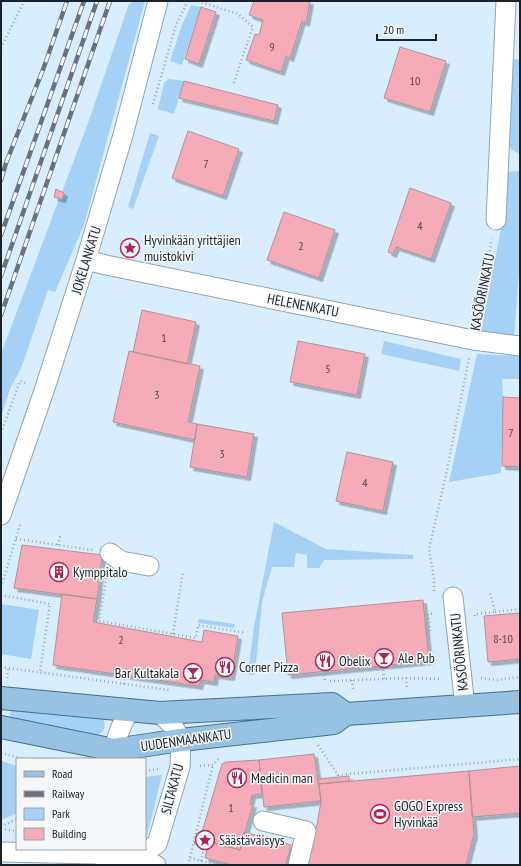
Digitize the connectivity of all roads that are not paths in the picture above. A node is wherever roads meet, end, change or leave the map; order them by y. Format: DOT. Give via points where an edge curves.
graph roads {
  1 [pos="158,1"];
  2 [pos="506,1"];
  3 [pos="496,220"];
  4 [pos="86,260"];
  5 [pos="520,346"];
  6 [pos="1,515"];
  7 [pos="110,553"];
  8 [pos="149,566"];
  9 [pos="453,597"];
  10 [pos="1,698"];
  11 [pos="520,702"];
  12 [pos="465,707"];
  13 [pos="129,711"];
  14 [pos="160,713"];
  15 [pos="346,714"];
  16 [pos="1,727"];
  17 [pos="181,740"];
  18 [pos="114,754"];
  19 [pos="263,821"];
  20 [pos="146,850"];
  21 [pos="146,850"];
  22 [pos="1,852"];
  23 [pos="132,858"];
  24 [pos="156,865"];
  25 [pos="298,865"];
  1 -- 4 [label="street, JOKELANKATU" via="123,135"];
  2 -- 3 [label="street"];
  4 -- 5 [label="street, HELENENKATU" via="473,340"];
  4 -- 6 [label="street, JOKELANKATU"];
  7 -- 8 [label="street" via="121,561"];
  9 -- 12 [label="street, KASÖÖRINKATU"];
  10 -- 13 [label="main road, UUDENMAANKATU"];
  11 -- 12 [label="main road, UUDENMAANKATU"];
  12 -- 15 [label="main road, UUDENMAANKATU"];
  13 -- 14 [label="main road, UUDENMAANKATU"];
  13 -- 18 [label="street" via="118,731"];
  14 -- 15 [label="main road, UUDENMAANKATU" via="332,704"];
  14 -- 17 [label="street" via="173,726"];
  15 -- 17 [label="main road, UUDENMAANKATU" via="334,723"];
  16 -- 18 [label="main road, UUDENMAANKATU"];
  17 -- 18 [label="main road, UUDENMAANKATU"];
  17 -- 21 [label="street, SILTAKATU" via="180,767 156,844"];
  19 -- 25 [label="street" via="306,831"];
  20 -- 23 [label="street, SILTAKATU"];
  22 -- 23 [label="street" via="96,854"];
  23 -- 24 [label="street"];
}
